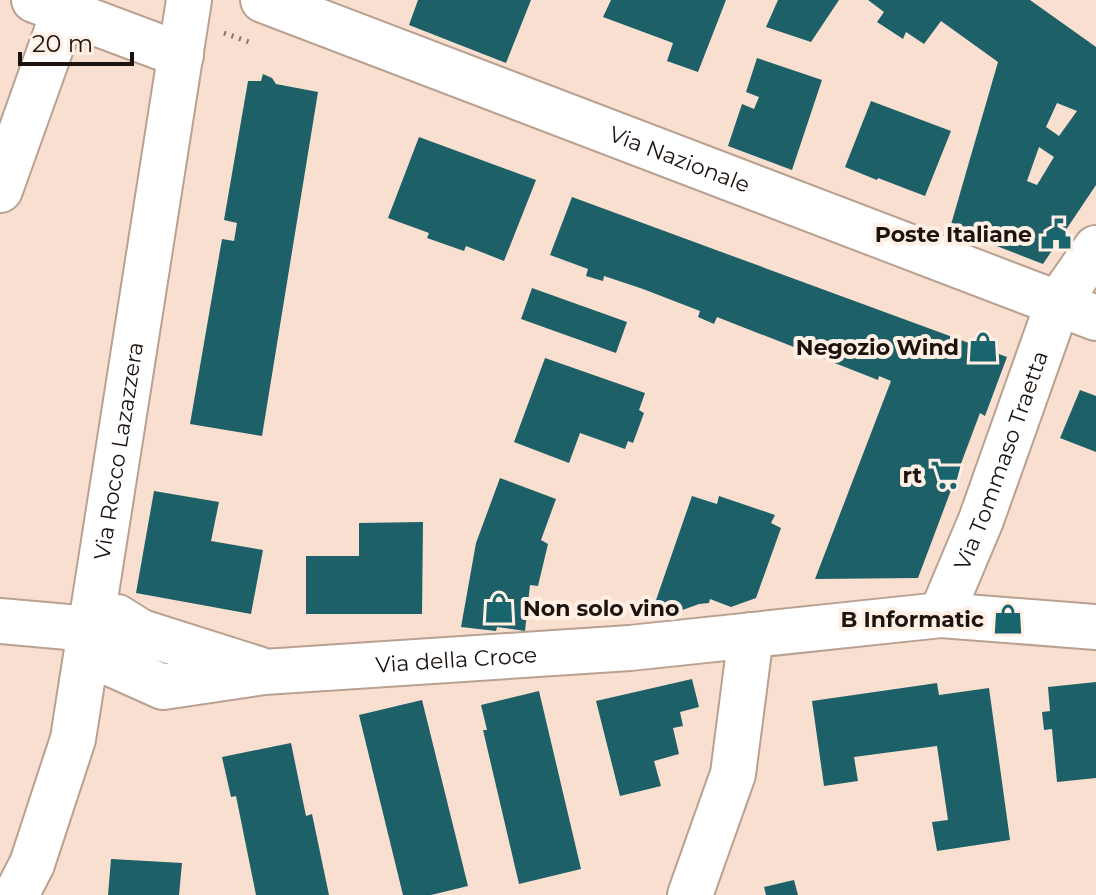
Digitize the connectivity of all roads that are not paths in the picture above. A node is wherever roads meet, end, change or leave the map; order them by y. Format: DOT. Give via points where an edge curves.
graph roads {
  1 [pos="189,0"];
  2 [pos="263,0"];
  3 [pos="49,6"];
  4 [pos="181,55"];
  5 [pos="0,190"];
  6 [pos="1096,248"];
  7 [pos="1077,311"];
  8 [pos="941,615"];
  9 [pos="0,621"];
  10 [pos="1096,627"];
  11 [pos="90,628"];
  12 [pos="751,635"];
  13 [pos="264,672"];
  14 [pos="16,895"];
  15 [pos="690,895"];
  1 -- 4 [label="street, Via Rocco Lazazzera"];
  2 -- 7 [label="street, Via Nazionale"];
  3 -- 4 [label="street"];
  3 -- 5 [label="street"];
  4 -- 11 [label="street, Via Rocco Lazazzera"];
  6 -- 7 [label="street, Via Tommaso Traetta"];
  7 -- 8 [label="street, Via Tommaso Traetta"];
  8 -- 10 [label="street, Via della Croce"];
  8 -- 12 [label="street, Via della Croce"];
  9 -- 11 [label="street"];
  11 -- 13 [label="street" via="141,632"];
  11 -- 13 [label="street, Via della Croce" via="163,687"];
  11 -- 14 [label="street, Via Rocco Lazazzera" via="73,739 32,864"];
  12 -- 13 [label="street, Via della Croce"];
  12 -- 15 [label="street" via="733,774"];
}
